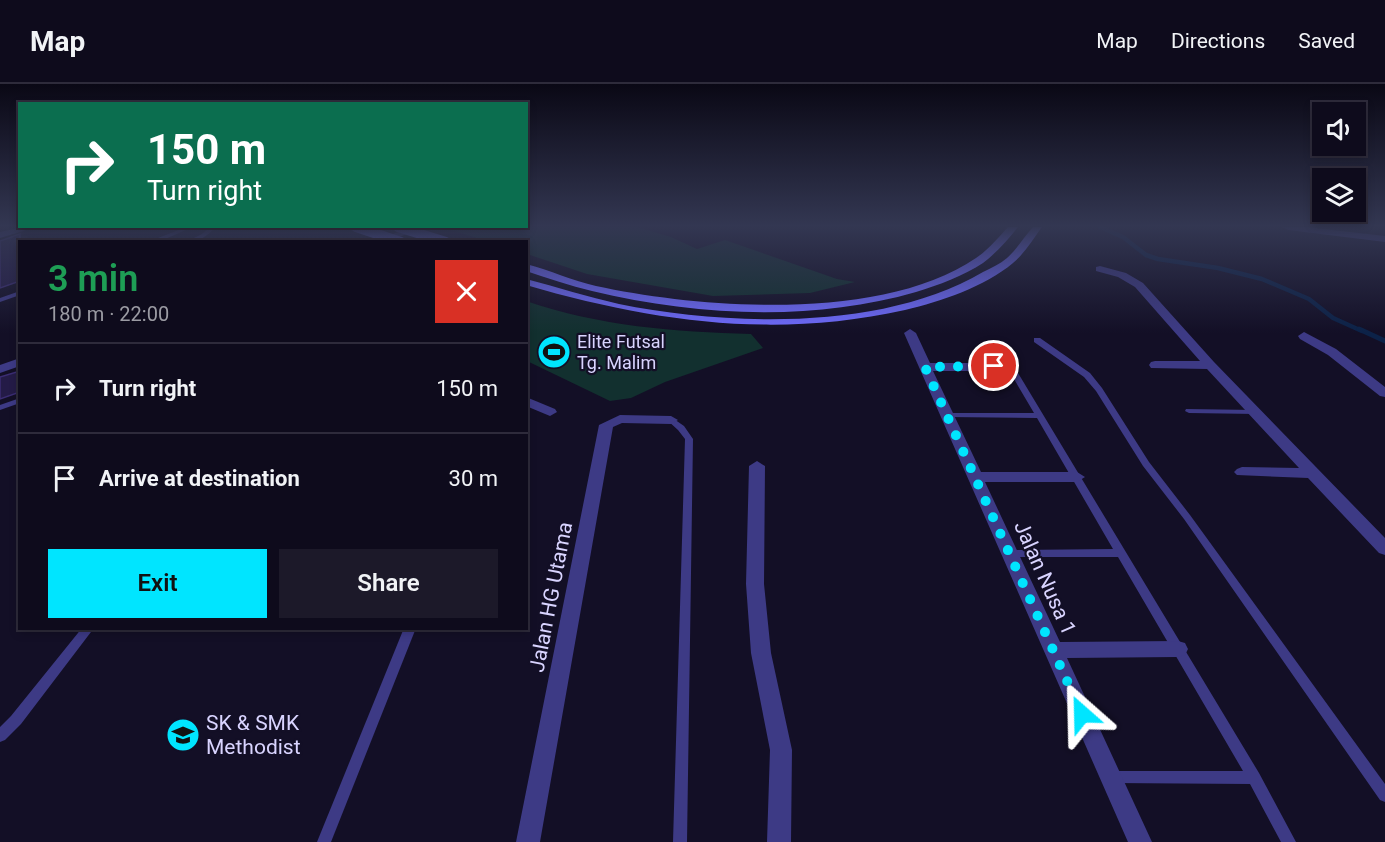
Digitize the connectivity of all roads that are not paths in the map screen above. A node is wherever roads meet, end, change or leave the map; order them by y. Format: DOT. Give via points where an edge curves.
graph roads {
  1 [pos="977,262"];
  2 [pos="1008,262"];
  3 [pos="528,268"];
  4 [pos="1100,268"];
  5 [pos="528,283"];
  6 [pos="18,294"];
  7 [pos="0,300"];
  8 [pos="910,333"];
  9 [pos="1304,336"];
  10 [pos="1037,340"];
  11 [pos="18,363"];
  12 [pos="1155,365"];
  13 [pos="1210,365"];
  14 [pos="925,367"];
  15 [pos="1006,368"];
  16 [pos="0,369"];
  17 [pos="1385,393"];
  18 [pos="18,401"];
  19 [pos="528,402"];
  20 [pos="0,408"];
  21 [pos="1189,411"];
  22 [pos="550,412"];
  23 [pos="1256,412"];
  24 [pos="947,415"];
  25 [pos="1040,416"];
  26 [pos="671,420"];
  27 [pos="757,466"];
  28 [pos="1242,472"];
  29 [pos="1315,473"];
  30 [pos="975,477"];
  31 [pos="1077,477"];
  32 [pos="1385,549"];
  33 [pos="1121,553"];
  34 [pos="1010,554"];
  35 [pos="87,630"];
  36 [pos="409,630"];
  37 [pos="1178,649"];
  38 [pos="1053,650"];
  39 [pos="0,736"];
  40 [pos="1111,777"];
  41 [pos="1254,778"];
  42 [pos="1385,795"];
  43 [pos="324,842"];
  44 [pos="528,842"];
  45 [pos="680,842"];
  46 [pos="779,842"];
  47 [pos="1140,842"];
  48 [pos="1289,842"];
  1 -- 3 [label="main road" via="913,290 800,309 751,309 661,300 591,287"];
  2 -- 5 [label="main road" via="948,294 914,305 864,315 797,321 730,320 620,307"];
  4 -- 13 [label="street" via="1139,285"];
  6 -- 7 [label="lane"];
  8 -- 14 [label="street, Jalan Nusa 1"];
  9 -- 17 [label="street" via="1332,352"];
  10 -- 42 [label="lane" via="1088,375 1146,464"];
  11 -- 16 [label="street"];
  12 -- 13 [label="street"];
  13 -- 23 [label="street"];
  14 -- 15 [label="street"];
  14 -- 24 [label="street, Jalan Nusa 1"];
  15 -- 25 [label="lane" via="1014,373"];
  18 -- 20 [label="lane"];
  19 -- 22 [label="street"];
  21 -- 23 [label="lane"];
  23 -- 29 [label="street"];
  24 -- 25 [label="lane"];
  24 -- 30 [label="street, Jalan Nusa 1"];
  25 -- 31 [label="lane"];
  26 -- 44 [label="street, Jalan HG Utama" via="620,420 606,425"];
  26 -- 45 [label="lane" via="689,439"];
  27 -- 46 [label="street" via="755,584 761,653 781,750"];
  28 -- 29 [label="street"];
  29 -- 32 [label="street"];
  30 -- 31 [label="street"];
  30 -- 34 [label="street, Jalan Nusa 1"];
  31 -- 33 [label="lane"];
  33 -- 34 [label="lane"];
  33 -- 37 [label="lane"];
  34 -- 38 [label="street, Jalan Nusa 1"];
  35 -- 39 [label="lane"];
  36 -- 43 [label="lane"];
  37 -- 38 [label="street"];
  37 -- 41 [label="lane"];
  38 -- 40 [label="street, Jalan Nusa 1"];
  40 -- 41 [label="lane"];
  40 -- 47 [label="street, Jalan Nusa 1"];
  41 -- 48 [label="lane"];
}
